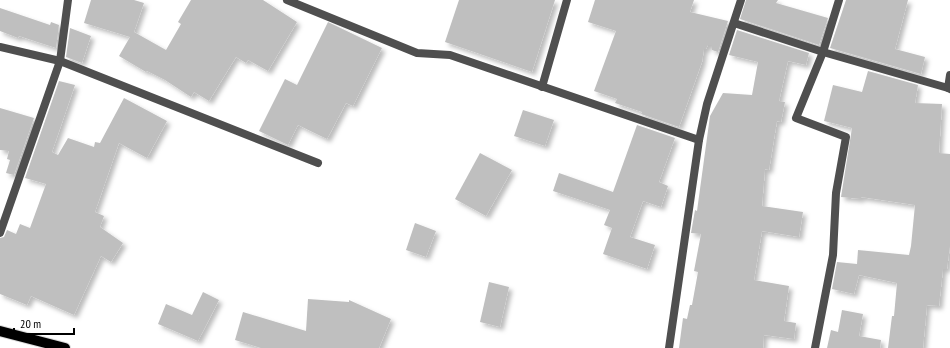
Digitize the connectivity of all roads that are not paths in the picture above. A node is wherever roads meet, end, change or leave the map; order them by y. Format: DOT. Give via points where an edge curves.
graph roads {
  1 [pos="68,0"];
  2 [pos="287,0"];
  3 [pos="567,0"];
  4 [pos="741,0"];
  5 [pos="839,0"];
  6 [pos="734,23"];
  7 [pos="0,46"];
  8 [pos="823,52"];
  9 [pos="60,61"];
  10 [pos="950,75"];
  11 [pos="542,87"];
  12 [pos="949,89"];
  13 [pos="699,140"];
  14 [pos="318,163"];
  15 [pos="0,233"];
  16 [pos="0,331"];
  17 [pos="65,348"];
  18 [pos="669,348"];
  19 [pos="815,348"];
  1 -- 9 [label="street"];
  2 -- 11 [label="street" via="417,53 450,55"];
  3 -- 11 [label="street"];
  4 -- 6 [label="street"];
  5 -- 8 [label="street"];
  6 -- 8 [label="street"];
  6 -- 13 [label="street" via="707,104"];
  7 -- 9 [label="street"];
  8 -- 12 [label="street"];
  8 -- 19 [label="street" via="796,118 846,137 836,193 833,255"];
  9 -- 14 [label="street"];
  9 -- 15 [label="street"];
  10 -- 12 [label="street"];
  11 -- 13 [label="street"];
  13 -- 18 [label="street"];
  16 -- 17 [label="main road"];
}
